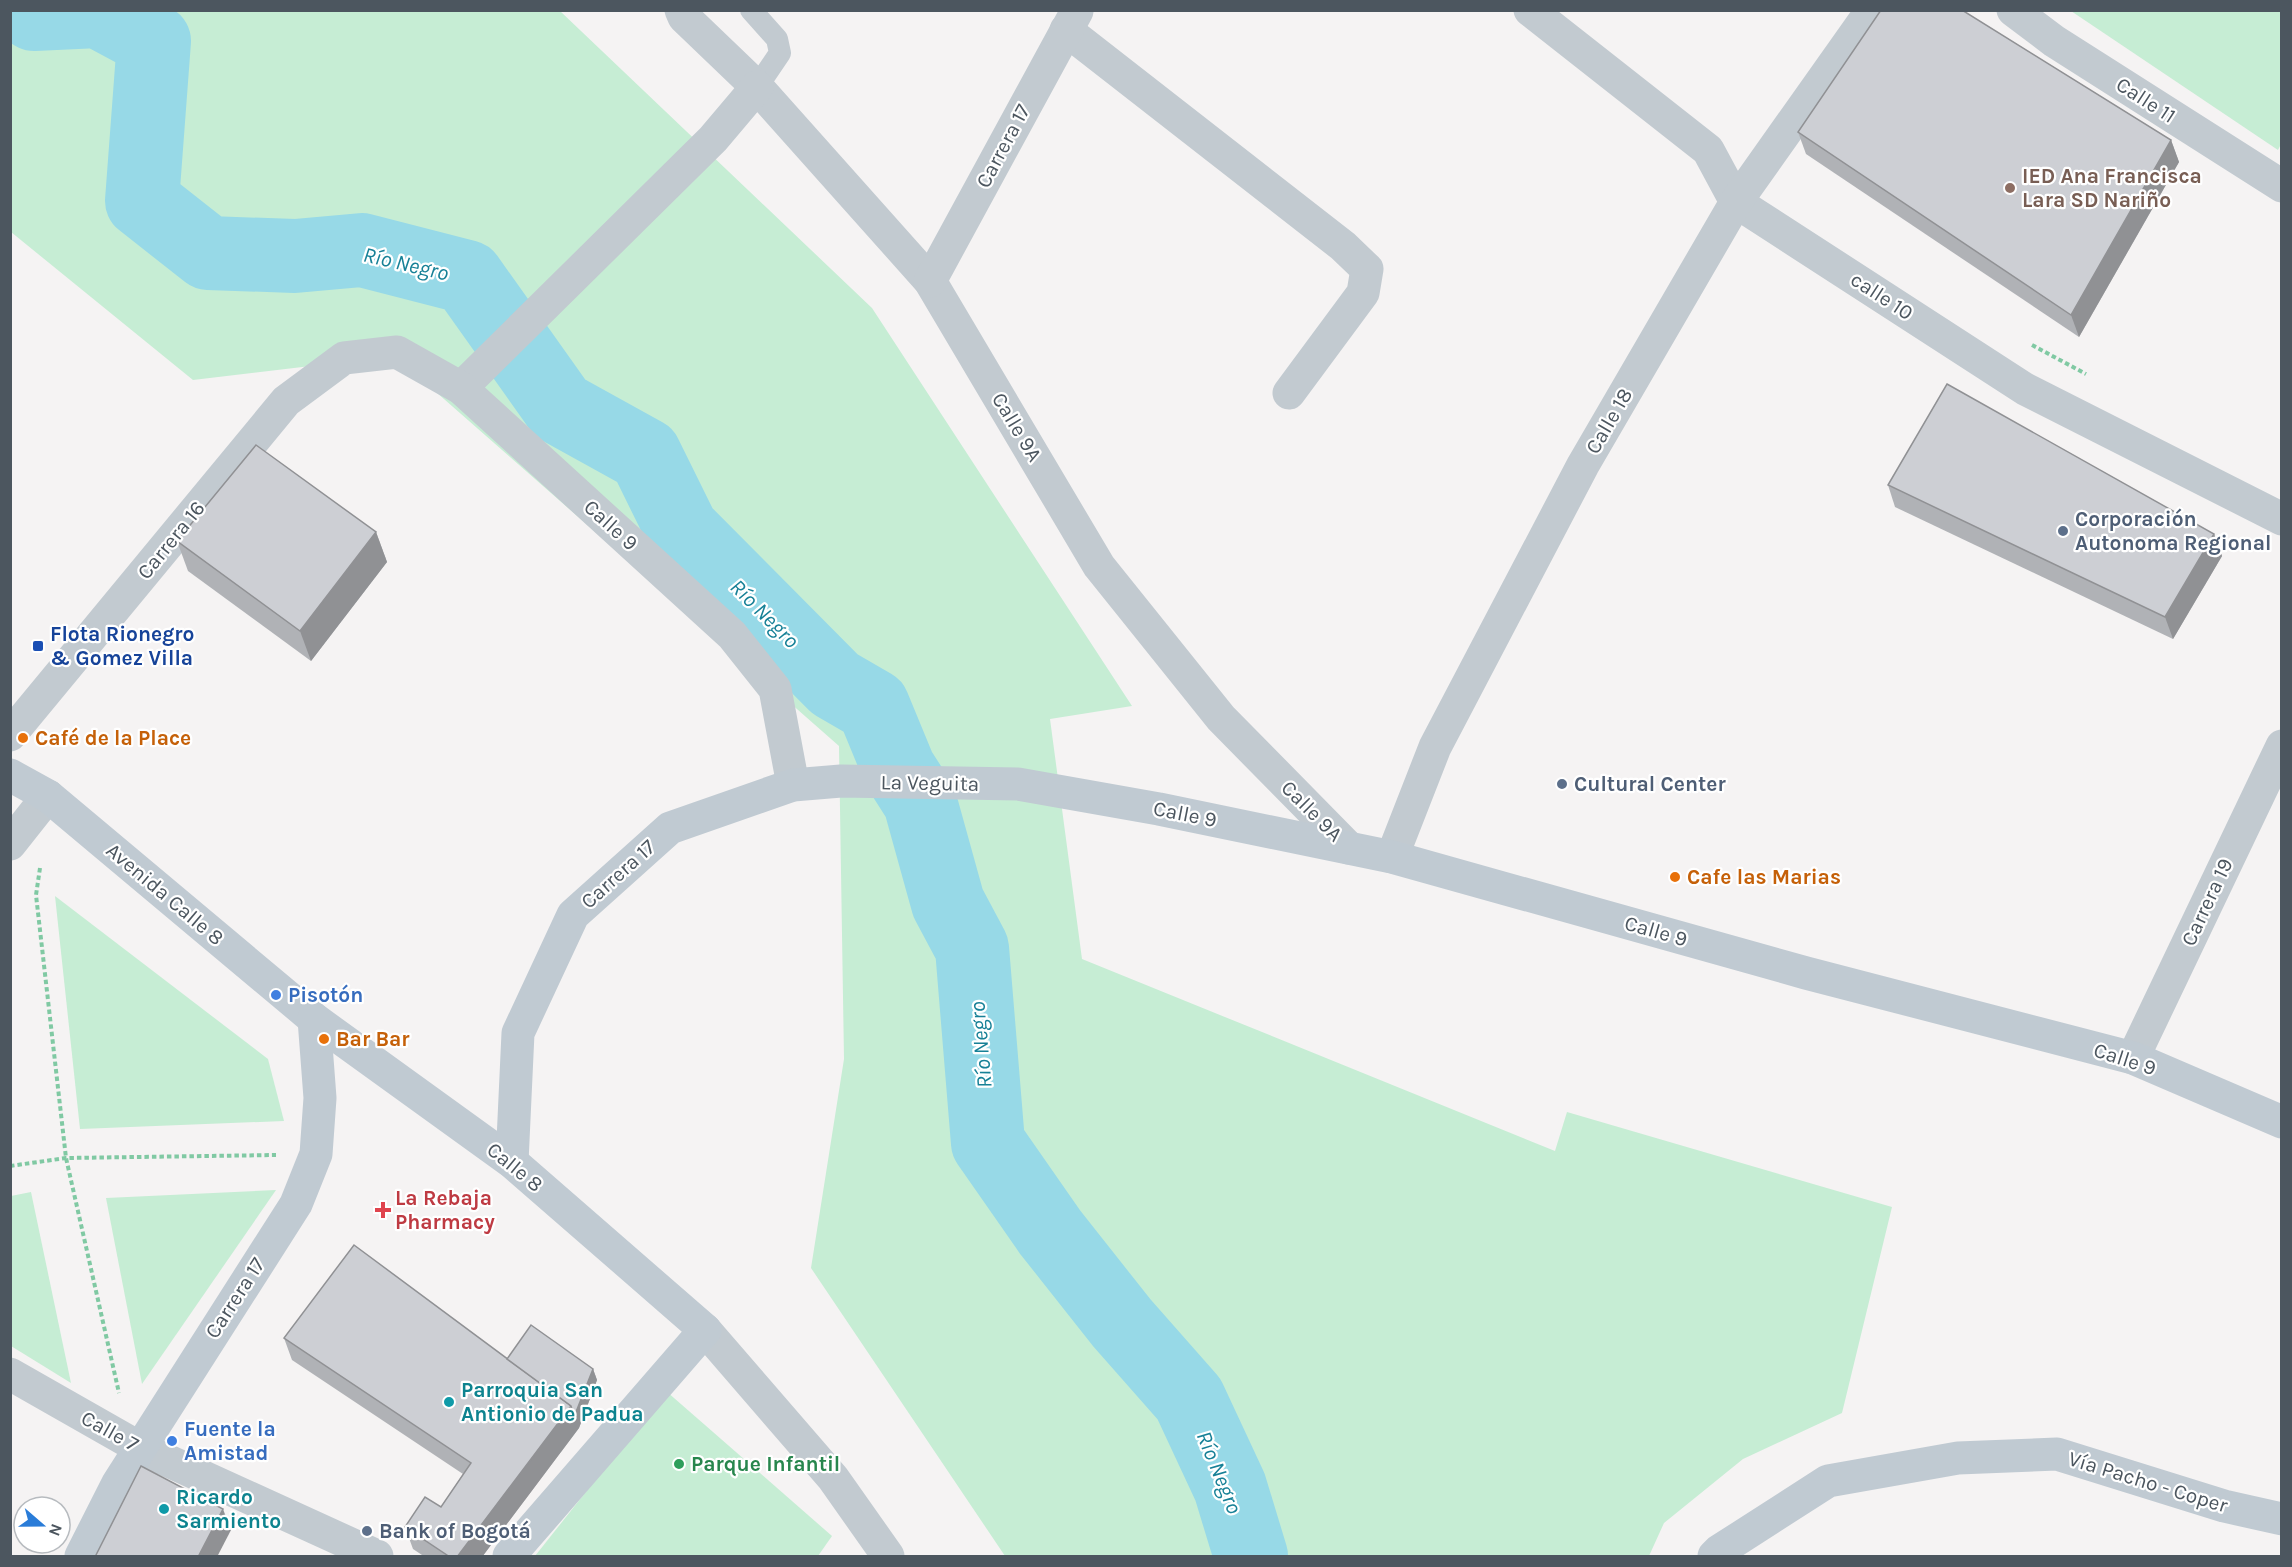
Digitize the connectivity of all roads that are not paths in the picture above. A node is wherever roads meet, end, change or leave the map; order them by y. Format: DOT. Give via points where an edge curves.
graph roads {
  1 [pos="681,10"];
  2 [pos="751,10"];
  3 [pos="1530,10"];
  4 [pos="1872,10"];
  5 [pos="2013,10"];
  6 [pos="1072,20"];
  7 [pos="757,87"];
  8 [pos="2282,186"];
  9 [pos="1736,202"];
  10 [pos="930,281"];
  11 [pos="344,358"];
  12 [pos="465,383"];
  13 [pos="1289,393"];
  14 [pos="2282,519"];
  15 [pos="10,735"];
  16 [pos="2282,746"];
  17 [pos="10,775"];
  18 [pos="841,782"];
  19 [pos="1018,784"];
  20 [pos="793,785"];
  21 [pos="48,796"];
  22 [pos="10,844"];
  23 [pos="1349,848"];
  24 [pos="1392,857"];
  25 [pos="314,1019"];
  26 [pos="2133,1058"];
  27 [pos="2282,1122"];
  28 [pos="512,1162"];
  29 [pos="705,1330"];
  30 [pos="10,1374"];
  31 [pos="140,1448"];
  32 [pos="2282,1520"];
  33 [pos="81,1557"];
  34 [pos="377,1557"];
  35 [pos="509,1557"];
  36 [pos="888,1557"];
  37 [pos="1714,1557"];
  1 -- 7 [label="street, Calle 9A"];
  2 -- 7 [label="lane" via="777,39 780,53"];
  3 -- 9 [label="street, calle 10" via="1708,150"];
  4 -- 9 [label="street, Calle 18"];
  5 -- 8 [label="street, Calle 11" via="2054,41"];
  6 -- 10 [label="street, Carrera 17"];
  6 -- 13 [label="street" via="1367,269 1363,293"];
  7 -- 10 [label="street, Calle 9A"];
  7 -- 12 [label="street" via="713,139"];
  9 -- 14 [label="street, calle 10" via="2025,389"];
  9 -- 24 [label="street, Calle 18" via="1583,465 1440,737"];
  10 -- 23 [label="street, Calle 9A" via="1099,566 1221,718"];
  11 -- 12 [label="street, Calle 9" via="397,352"];
  11 -- 15 [label="street, Carrera 16" via="285,401"];
  12 -- 20 [label="street, Calle 9" via="732,635 775,689"];
  16 -- 26 [label="street, Carrera 19"];
  17 -- 21 [label="street, Avenida Calle 8"];
  18 -- 19 [label="street, La Veguita"];
  18 -- 20 [label="street, Carrera 17"];
  19 -- 23 [label="street, Calle 9"];
  20 -- 28 [label="street, Carrera 17" via="670,828 573,915 518,1033"];
  21 -- 22 [label="street"];
  21 -- 25 [label="street, Avenida Calle 8"];
  23 -- 24 [label="street, Calle 9"];
  24 -- 26 [label="street, Calle 9" via="1806,973"];
  25 -- 28 [label="street, Calle 8"];
  25 -- 31 [label="street, Carrera 17" via="320,1098 316,1154 296,1204"];
  26 -- 27 [label="street, Calle 9"];
  28 -- 29 [label="street, Calle 8"];
  29 -- 35 [label="street"];
  29 -- 36 [label="street" via="833,1478"];
  30 -- 31 [label="street, Calle 7"];
  31 -- 33 [label="street, Carrera 17" via="117,1483"];
  31 -- 34 [label="street, Calle 7"];
  32 -- 37 [label="street, Vía Pacho - Coper" via="2058,1454 1958,1458 1828,1481"];
}
